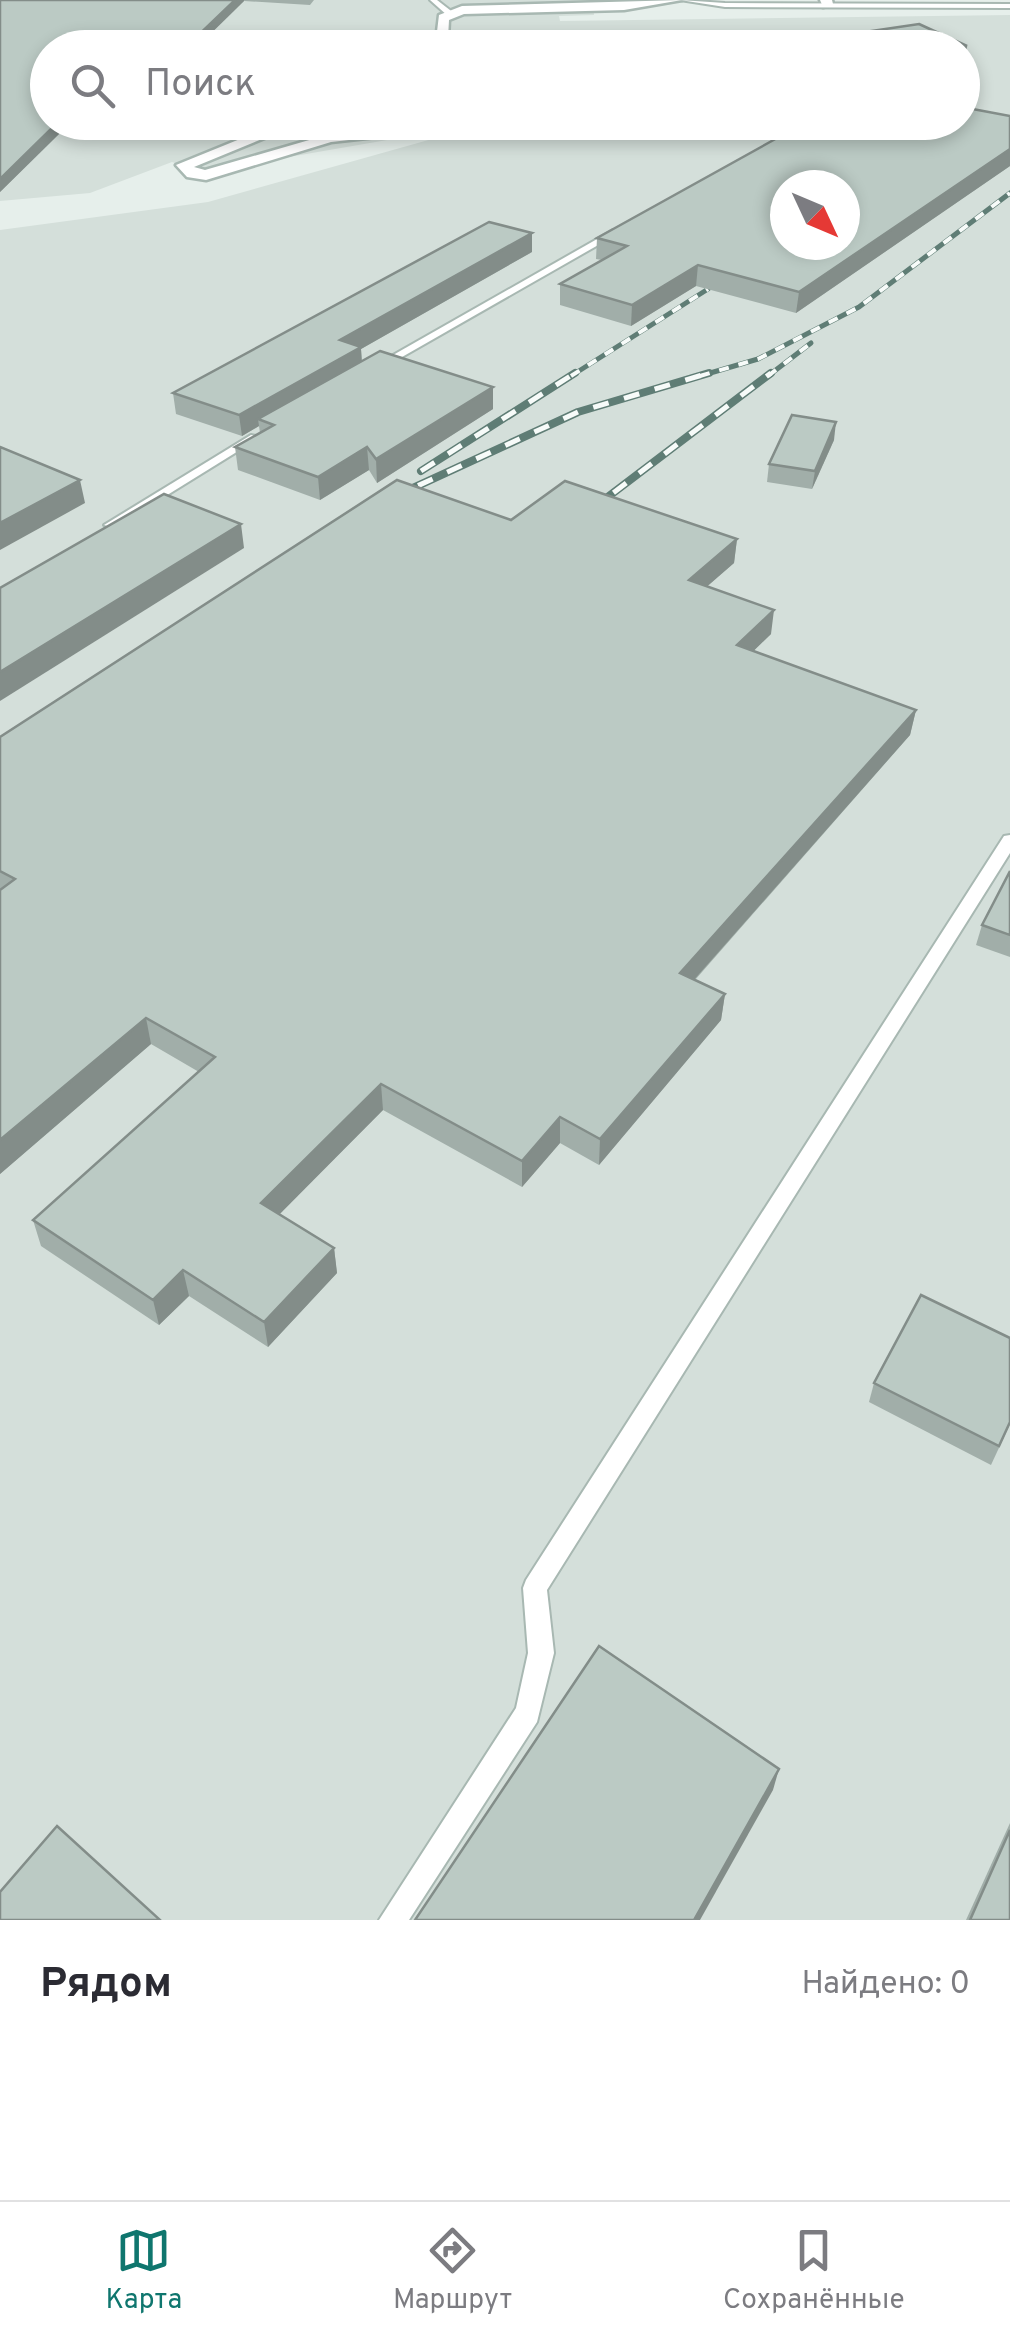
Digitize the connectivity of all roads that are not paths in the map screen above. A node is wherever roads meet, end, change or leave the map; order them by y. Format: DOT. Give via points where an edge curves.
graph roads {
  1 [pos="432,0"];
  2 [pos="680,0"];
  3 [pos="860,0"];
  4 [pos="975,0"];
  5 [pos="996,6"];
  6 [pos="1010,6"];
  7 [pos="852,7"];
  8 [pos="451,14"];
  9 [pos="442,30"];
  10 [pos="251,140"];
  11 [pos="323,140"];
  12 [pos="630,224"];
  13 [pos="363,376"];
  14 [pos="265,432"];
  15 [pos="101,530"];
  16 [pos="1010,840"];
  17 [pos="393,1920"];
  1 -- 8 [label="lane"];
  2 -- 7 [label="lane"];
  2 -- 8 [label="street"];
  3 -- 7 [label="lane"];
  4 -- 5 [label="lane"];
  5 -- 6 [label="lane"];
  5 -- 7 [label="lane"];
  8 -- 9 [label="street" via="443,18"];
  10 -- 11 [label="street" via="184,166 206,175"];
  12 -- 13 [label="lane"];
  14 -- 15 [label="lane"];
  16 -- 17 [label="lane" via="536,1588 541,1653 528,1713"];
}
